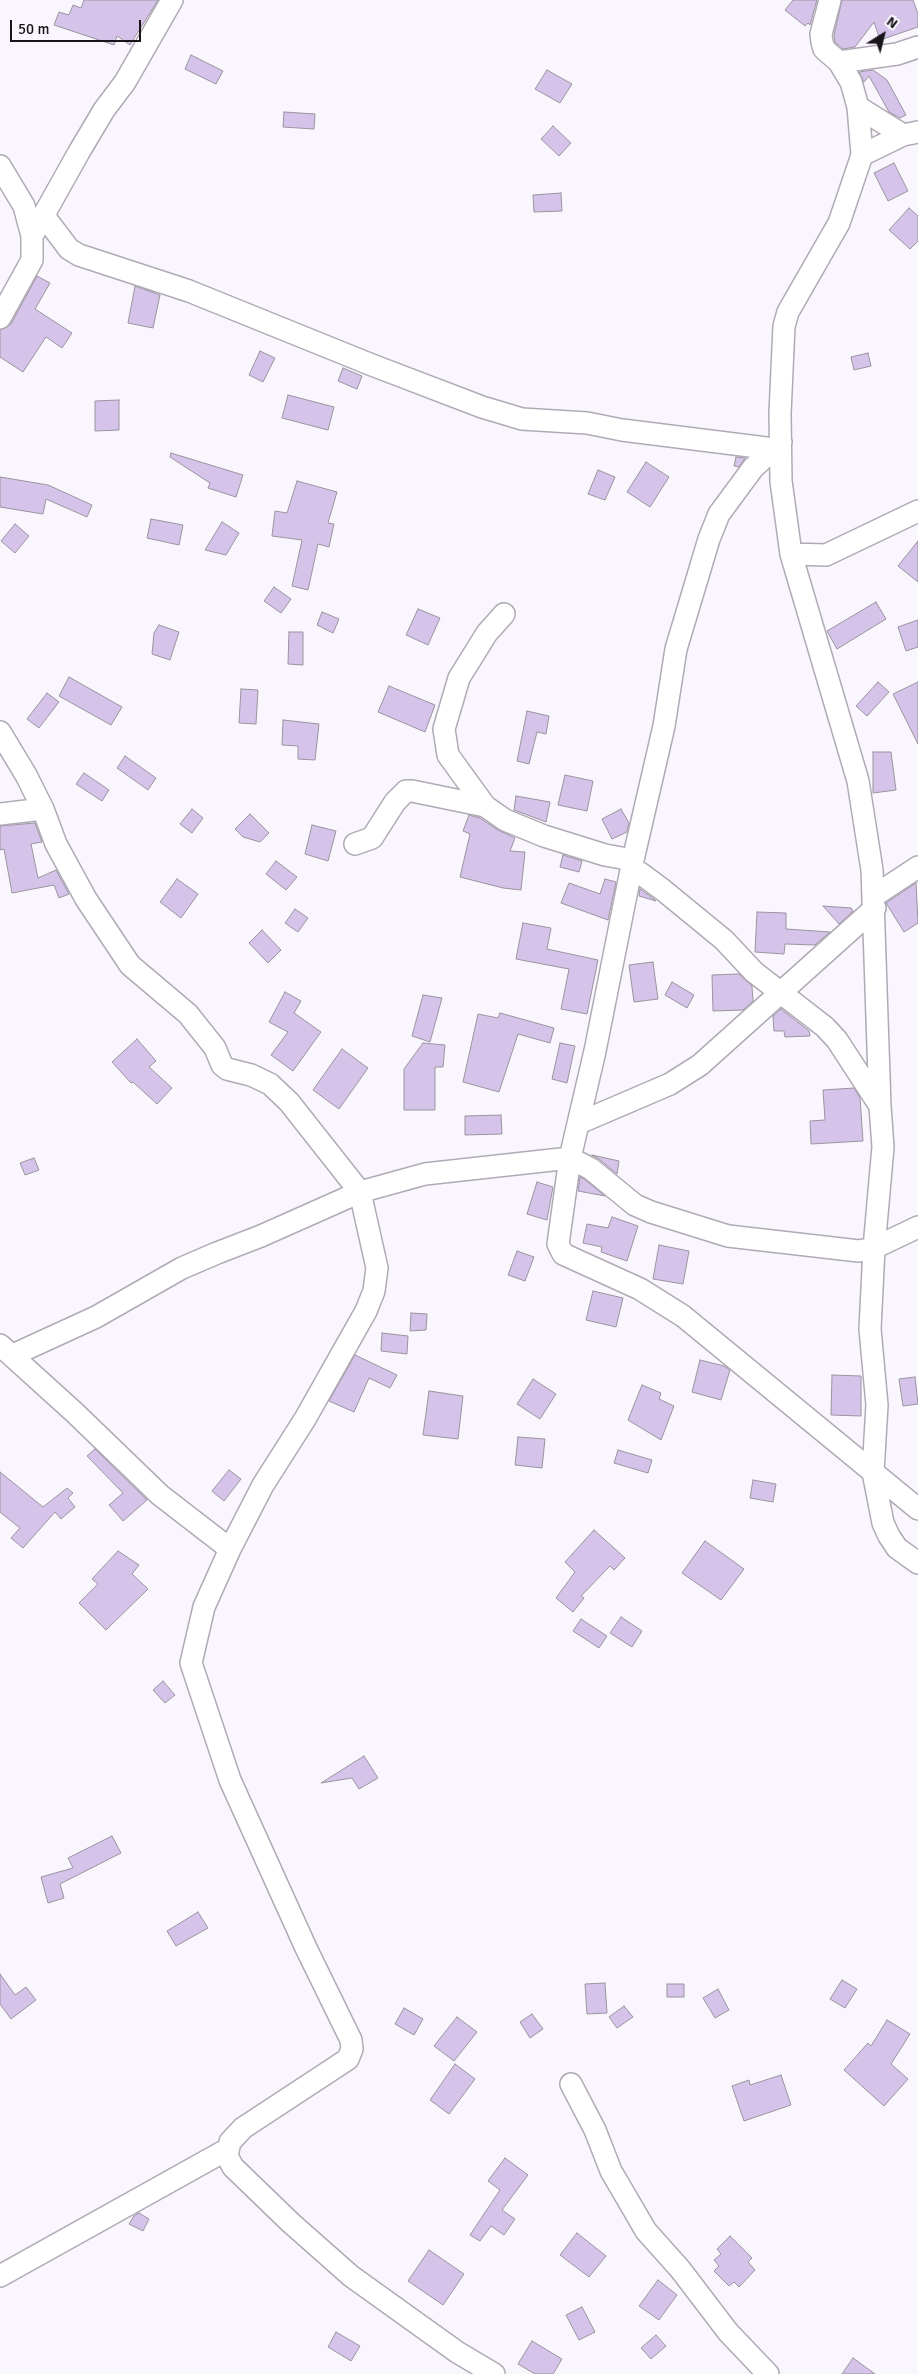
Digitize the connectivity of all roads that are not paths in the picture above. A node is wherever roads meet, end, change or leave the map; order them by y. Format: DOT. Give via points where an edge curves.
graph roads {
  1 [pos="172,0"];
  2 [pos="830,0"];
  3 [pos="918,47"];
  4 [pos="839,62"];
  5 [pos="858,107"];
  6 [pos="911,134"];
  7 [pos="862,155"];
  8 [pos="0,166"];
  9 [pos="44,216"];
  10 [pos="32,236"];
  11 [pos="0,318"];
  12 [pos="777,445"];
  13 [pos="918,511"];
  14 [pos="791,554"];
  15 [pos="826,555"];
  16 [pos="798,579"];
  17 [pos="504,614"];
  18 [pos="0,732"];
  19 [pos="485,806"];
  20 [pos="43,809"];
  21 [pos="0,814"];
  22 [pos="355,844"];
  23 [pos="633,865"];
  24 [pos="918,868"];
  25 [pos="874,902"];
  26 [pos="780,994"];
  27 [pos="880,1106"];
  28 [pos="579,1123"];
  29 [pos="570,1158"];
  30 [pos="360,1192"];
  31 [pos="918,1227"];
  32 [pos="874,1248"];
  33 [pos="7,1350"];
  34 [pos="873,1472"];
  35 [pos="918,1509"];
  36 [pos="230,1548"];
  37 [pos="918,1563"];
  38 [pos="570,2084"];
  39 [pos="228,2149"];
  40 [pos="0,2276"];
  41 [pos="494,2374"];
  42 [pos="768,2374"];
  1 -- 9 [label="street" via="125,82 79,152"];
  2 -- 4 [label="street" via="822,42 824,49"];
  3 -- 4 [label="street" via="897,54"];
  4 -- 5 [label="street" via="851,82"];
  5 -- 6 [label="street"];
  5 -- 7 [label="street"];
  6 -- 7 [label="street"];
  7 -- 12 [label="street" via="839,223 788,312 784,326"];
  8 -- 10 [label="street" via="24,206"];
  9 -- 10 [label="street"];
  9 -- 12 [label="street" via="69,249 79,255 188,291 482,407 531,420 587,423 622,430"];
  10 -- 11 [label="street" via="32,260"];
  12 -- 14 [label="street"];
  12 -- 23 [label="street" via="738,486 718,514 709,539 676,649 664,726"];
  13 -- 15 [label="street"];
  14 -- 15 [label="street"];
  14 -- 16 [label="street"];
  15 -- 16 [label="street"];
  16 -- 25 [label="street" via="858,781"];
  17 -- 19 [label="street" via="488,632 459,678 444,728 448,755"];
  18 -- 20 [label="street"];
  19 -- 22 [label="street" via="406,791 372,838"];
  19 -- 23 [label="street" via="505,820 544,836"];
  20 -- 21 [label="street"];
  20 -- 30 [label="street" via="56,844 86,899 130,965 188,1014 214,1048 222,1065 270,1084 289,1102"];
  23 -- 26 [label="street" via="724,940"];
  23 -- 28 [label="street"];
  24 -- 25 [label="street"];
  25 -- 26 [label="street"];
  25 -- 27 [label="street"];
  26 -- 27 [label="street" via="836,1040"];
  26 -- 28 [label="street" via="700,1065 670,1084"];
  27 -- 32 [label="street" via="884,1147"];
  28 -- 29 [label="street"];
  29 -- 30 [label="street" via="425,1174"];
  29 -- 32 [label="street" via="591,1169 635,1205 685,1224 728,1236 783,1240 830,1249 860,1251"];
  29 -- 34 [label="street" via="558,1244 563,1254 640,1289 683,1316"];
  30 -- 33 [label="street" via="182,1268 96,1317"];
  30 -- 36 [label="street" via="377,1268 374,1291 366,1311 305,1419 263,1485"];
  31 -- 32 [label="street"];
  32 -- 34 [label="street" via="870,1329 877,1405"];
  33 -- 36 [label="street" via="160,1495"];
  34 -- 35 [label="street"];
  34 -- 37 [label="street" via="883,1523 889,1536 897,1548"];
  36 -- 39 [label="street" via="204,1607 191,1663 230,1780 351,2040 352,2049 348,2059 243,2128"];
  38 -- 42 [label="street" via="595,2130 611,2171 646,2231 728,2332"];
  39 -- 40 [label="street"];
  39 -- 41 [label="street" via="227,2156 233,2167 351,2276"];
}
